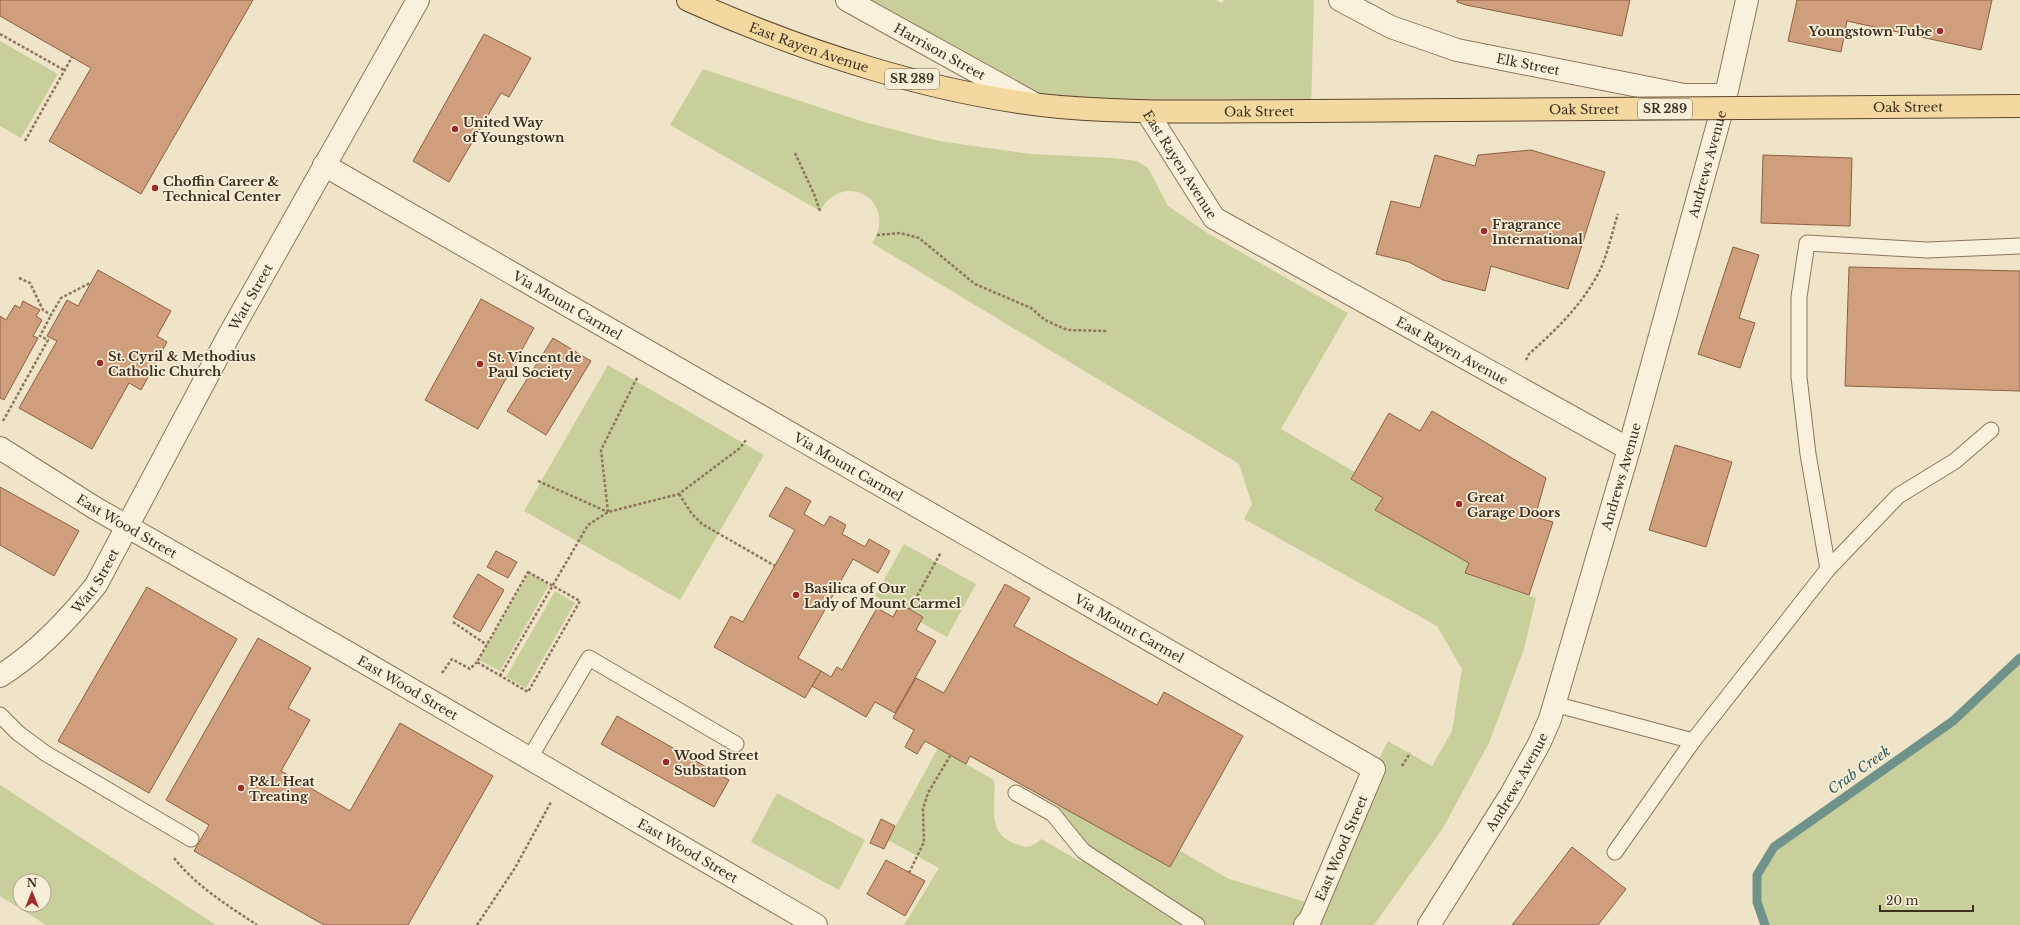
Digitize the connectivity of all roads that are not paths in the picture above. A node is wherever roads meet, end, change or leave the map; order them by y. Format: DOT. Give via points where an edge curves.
graph roads {
  1 [pos="418,0"];
  2 [pos="688,0"];
  3 [pos="847,0"];
  4 [pos="1340,0"];
  5 [pos="1747,0"];
  6 [pos="1726,95"];
  7 [pos="1033,103"];
  8 [pos="2020,106"];
  9 [pos="1147,112"];
  10 [pos="324,165"];
  11 [pos="2020,246"];
  12 [pos="1991,430"];
  13 [pos="0,448"];
  14 [pos="1629,449"];
  15 [pos="127,526"];
  16 [pos="1828,569"];
  17 [pos="0,676"];
  18 [pos="1554,704"];
  19 [pos="0,715"];
  20 [pos="1693,741"];
  21 [pos="736,744"];
  22 [pos="529,759"];
  23 [pos="1374,769"];
  24 [pos="1016,793"];
  25 [pos="191,839"];
  26 [pos="1614,852"];
  27 [pos="816,925"];
  28 [pos="1197,925"];
  29 [pos="1305,925"];
  30 [pos="1429,925"];
  1 -- 10 [label="street, Watt Street"];
  2 -- 7 [label="main road, East Rayen Avenue / SR 289" via="738,23 852,62 953,90"];
  3 -- 7 [label="street, Harrison Street"];
  4 -- 6 [label="street, Elk Street" via="1391,27 1457,50 1684,95"];
  5 -- 6 [label="street, Andrews Avenue"];
  6 -- 14 [label="street, Andrews Avenue"];
  7 -- 9 [label="main road, East Rayen Avenue / SR 289"];
  8 -- 9 [label="main road, Oak Street / SR 289, bridge"];
  9 -- 14 [label="street, East Rayen Avenue" via="1214,218"];
  10 -- 15 [label="street, Watt Street"];
  10 -- 23 [label="street, Via Mount Carmel"];
  11 -- 16 [label="lane" via="1927,250 1806,243 1799,297 1799,377 1808,454"];
  12 -- 16 [label="lane" via="1955,461 1898,496"];
  13 -- 15 [label="street, East Wood Street"];
  14 -- 18 [label="street, Andrews Avenue"];
  15 -- 17 [label="street, Watt Street" via="96,585 78,608 36,649"];
  15 -- 22 [label="street, East Wood Street"];
  16 -- 20 [label="lane"];
  18 -- 20 [label="lane"];
  18 -- 30 [label="street, Andrews Avenue" via="1539,744 1510,796"];
  19 -- 25 [label="lane" via="18,733 45,752"];
  20 -- 26 [label="lane"];
  21 -- 22 [label="lane" via="589,658"];
  22 -- 27 [label="street, East Wood Street"];
  23 -- 29 [label="street, East Wood Street" via="1342,848 1310,920"];
  24 -- 28 [label="lane" via="1053,814 1083,851"];
}
